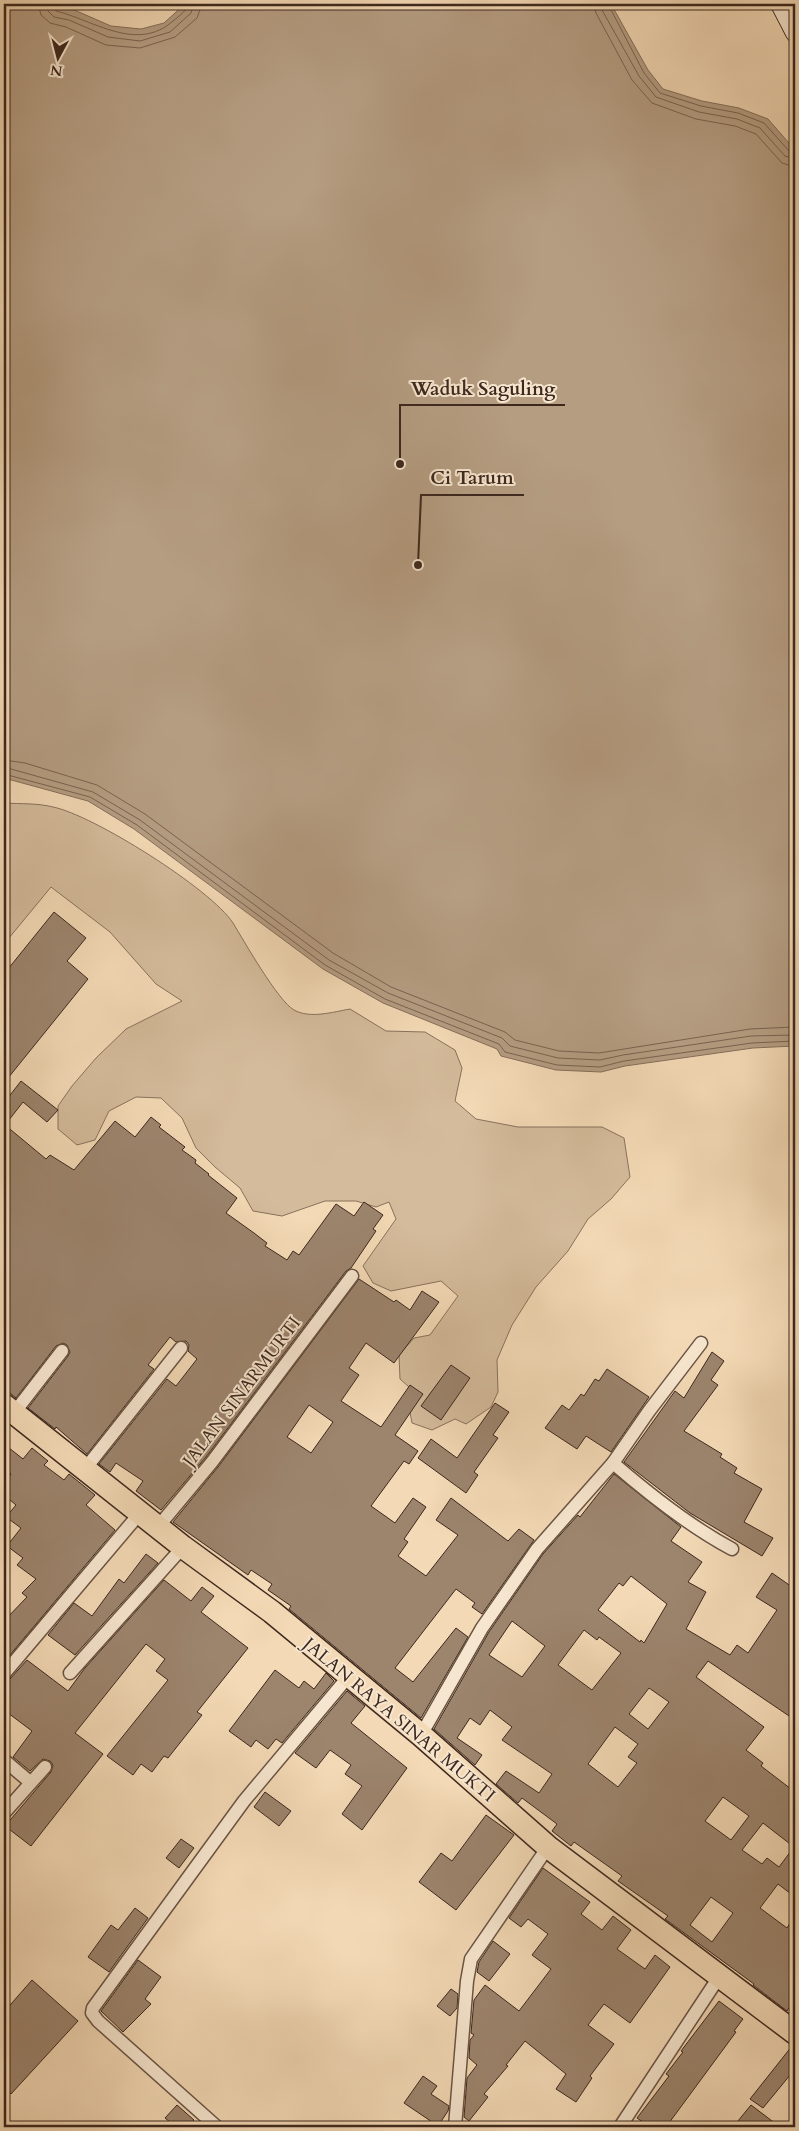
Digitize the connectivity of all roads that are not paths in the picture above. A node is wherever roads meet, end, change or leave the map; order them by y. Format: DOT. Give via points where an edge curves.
graph roads {
  1 [pos="780,4"];
  2 [pos="795,32"];
  3 [pos="352,1276"];
  4 [pos="701,1343"];
  5 [pos="181,1348"];
  6 [pos="62,1352"];
  7 [pos="9,1409"];
  8 [pos="613,1463"];
  9 [pos="85,1469"];
  10 [pos="140,1513"];
  11 [pos="158,1528"];
  12 [pos="182,1547"];
  13 [pos="732,1549"];
  14 [pos="70,1673"];
  15 [pos="4,1674"];
  16 [pos="348,1677"];
  17 [pos="421,1735"];
  18 [pos="4,1760"];
  19 [pos="45,1767"];
  20 [pos="30,1782"];
  21 [pos="4,1813"];
  22 [pos="548,1847"];
  23 [pos="720,1977"];
  24 [pos="795,2033"];
  25 [pos="217,2127"];
  26 [pos="455,2127"];
  27 [pos="620,2127"];
  1 -- 2 [label="main road"];
  3 -- 11 [label="street, JALAN SINARMURTI" via="212,1462"];
  4 -- 8 [label="street"];
  5 -- 9 [label="street"];
  6 -- 7 [label="street"];
  7 -- 9 [label="highway, JALAN RAYA SINAR MUKTI"];
  8 -- 13 [label="street" via="666,1506"];
  8 -- 17 [label="street" via="538,1549 482,1628"];
  9 -- 10 [label="highway, JALAN RAYA SINAR MUKTI"];
  10 -- 11 [label="highway, JALAN RAYA SINAR MUKTI"];
  10 -- 15 [label="street"];
  11 -- 12 [label="highway, JALAN RAYA SINAR MUKTI"];
  12 -- 14 [label="street"];
  12 -- 16 [label="highway, JALAN RAYA SINAR MUKTI" via="272,1612"];
  16 -- 17 [label="highway, JALAN RAYA SINAR MUKTI"];
  16 -- 25 [label="street" via="244,1801 93,2008 92,2013 98,2021"];
  17 -- 22 [label="highway, JALAN RAYA SINAR MUKTI"];
  18 -- 20 [label="street"];
  19 -- 20 [label="street"];
  20 -- 21 [label="street"];
  22 -- 23 [label="highway, JALAN RAYA SINAR MUKTI"];
  22 -- 26 [label="street" via="471,1959"];
  23 -- 24 [label="highway, JALAN RAYA SINAR MUKTI"];
  23 -- 27 [label="street"];
}
